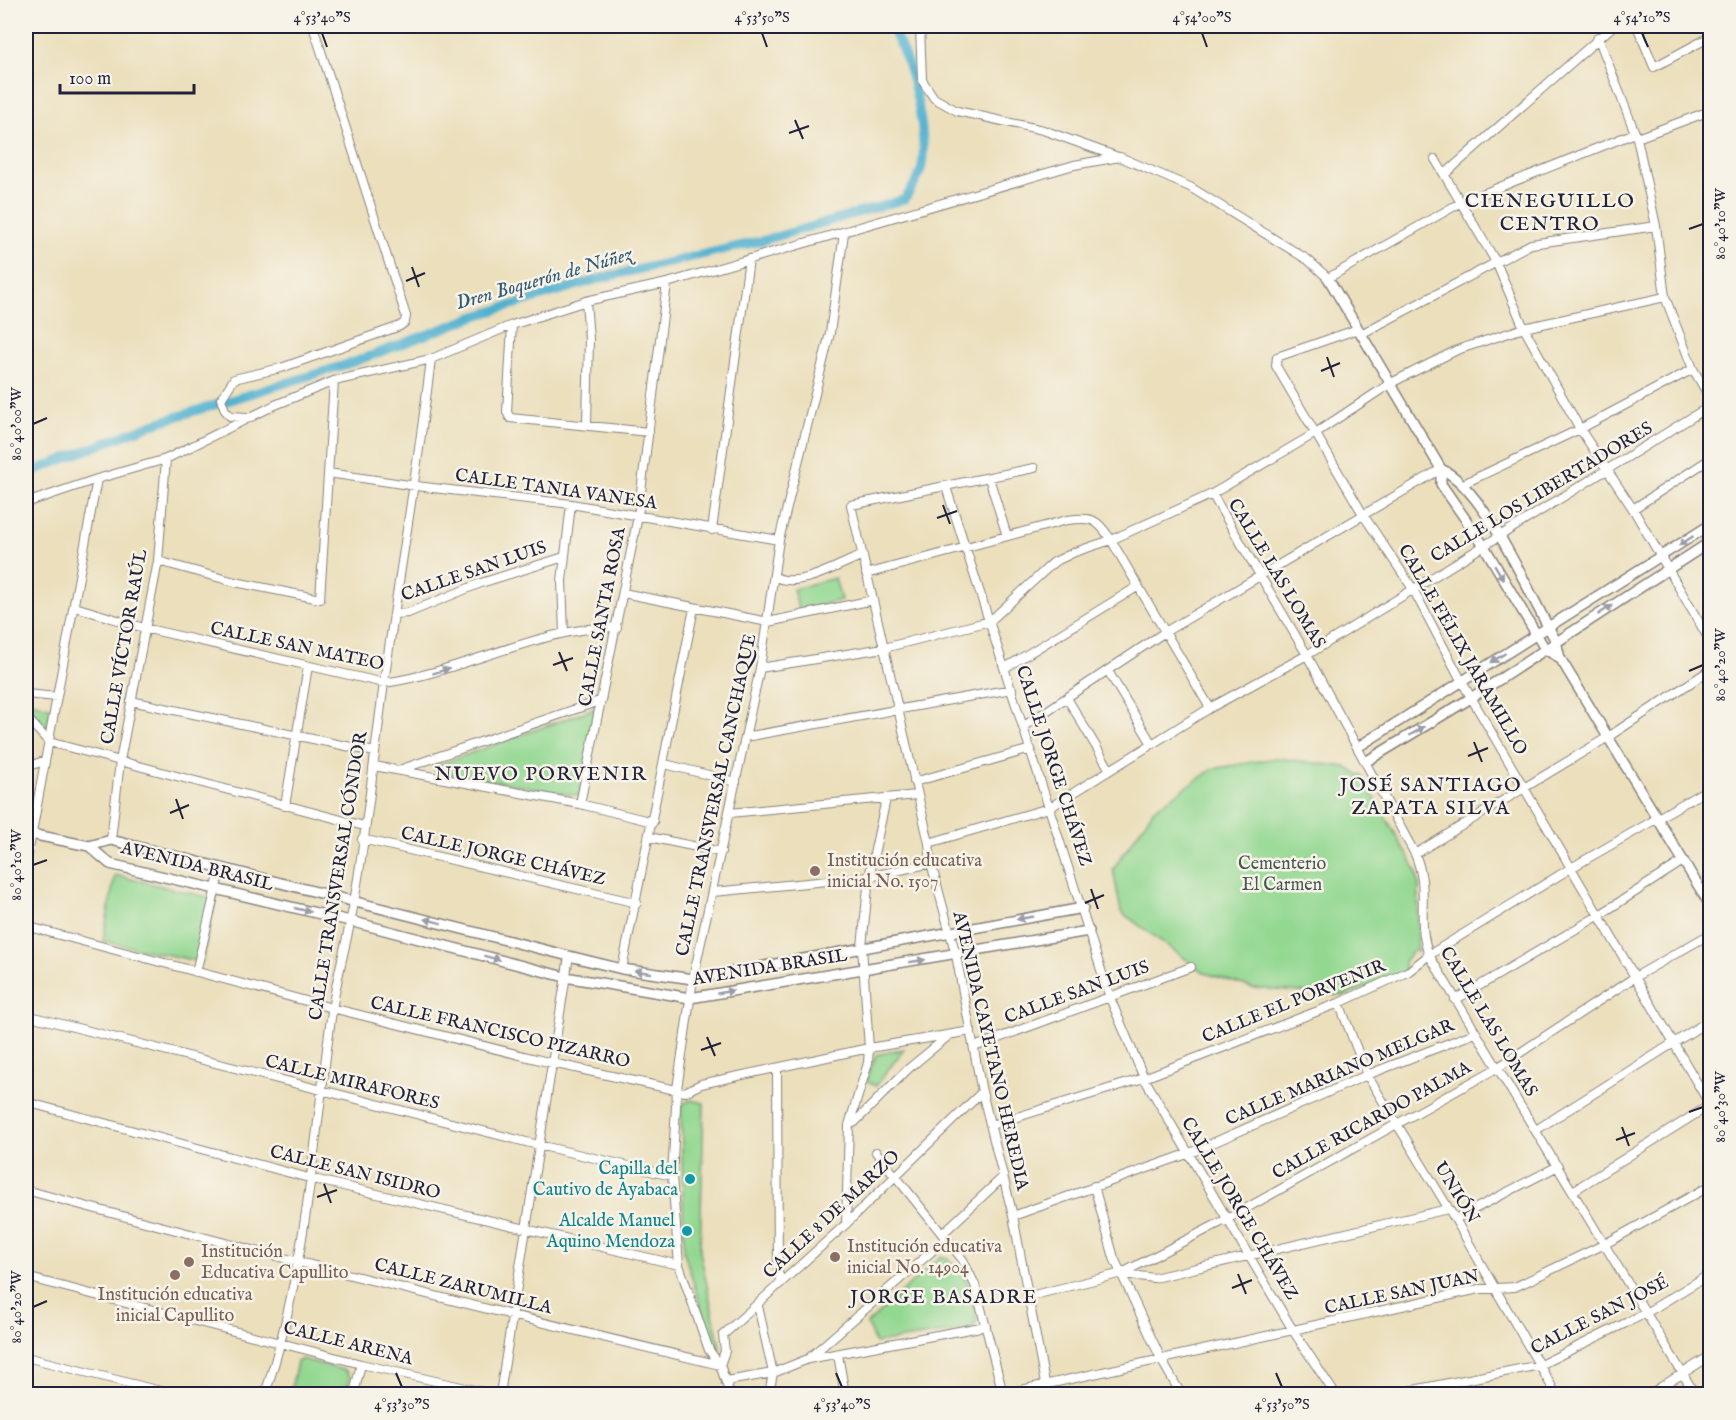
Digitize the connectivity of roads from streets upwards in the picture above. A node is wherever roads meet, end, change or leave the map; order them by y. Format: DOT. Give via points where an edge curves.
graph roads {
  1 [pos="313,26"];
  2 [pos="920,26"];
  3 [pos="1613,26"];
  4 [pos="1637,26"];
  5 [pos="1598,37"];
  6 [pos="1710,37"];
  7 [pos="1710,111"];
  8 [pos="1636,136"];
  9 [pos="1119,157"];
  10 [pos="1435,159"];
  11 [pos="1445,174"];
  12 [pos="1460,202"];
  13 [pos="1656,226"];
  14 [pos="844,232"];
  15 [pos="749,259"];
  16 [pos="1496,261"];
  17 [pos="1328,278"];
  18 [pos="667,283"];
  19 [pos="1665,297"];
  20 [pos="586,301"];
  21 [pos="512,325"];
  22 [pos="1524,328"];
  23 [pos="1360,332"];
  24 [pos="431,359"];
  25 [pos="1693,369"];
  26 [pos="334,381"];
  27 [pos="1391,383"];
  28 [pos="1710,398"];
  29 [pos="1710,406"];
  30 [pos="253,416"];
  31 [pos="587,424"];
  32 [pos="1580,429"];
  33 [pos="649,432"];
  34 [pos="1314,434"];
  35 [pos="166,459"];
  36 [pos="1710,459"];
  37 [pos="1034,468"];
  38 [pos="1441,469"];
  39 [pos="1609,471"];
  40 [pos="328,473"];
  41 [pos="97,478"];
  42 [pos="989,478"];
  43 [pos="1463,484"];
  44 [pos="416,486"];
  45 [pos="946,487"];
  46 [pos="1212,494"];
  47 [pos="26,503"];
  48 [pos="572,504"];
  49 [pos="1633,509"];
  50 [pos="638,516"];
  51 [pos="1364,516"];
  52 [pos="1710,525"];
  53 [pos="712,530"];
  54 [pos="1007,536"];
  55 [pos="1500,537"];
  56 [pos="779,540"];
  57 [pos="1112,540"];
  58 [pos="1710,542"];
  59 [pos="1484,546"];
  60 [pos="965,548"];
  61 [pos="861,556"];
  62 [pos="564,557"];
  63 [pos="1661,557"];
  64 [pos="158,561"];
  65 [pos="1668,569"];
  66 [pos="866,574"];
  67 [pos="1261,575"];
  68 [pos="775,577"];
  69 [pos="1137,587"];
  70 [pos="1413,589"];
  71 [pos="623,593"];
  72 [pos="873,600"];
  73 [pos="75,607"];
  74 [pos="694,608"];
  75 [pos="394,614"];
  76 [pos="990,621"];
  77 [pos="768,622"];
  78 [pos="617,627"];
  79 [pos="1548,627"];
  80 [pos="144,628"];
  81 [pos="1165,632"];
  82 [pos="564,633"];
  83 [pos="1536,634"];
  84 [pos="1556,641"];
  85 [pos="1710,641"];
  86 [pos="884,648"];
  87 [pos="1545,648"];
  88 [pos="1307,655"];
  89 [pos="1560,658"];
  90 [pos="308,666"];
  91 [pos="760,668"];
  92 [pos="1005,668"];
  93 [pos="1710,670"];
  94 [pos="1108,671"];
  95 [pos="1462,682"];
  96 [pos="384,683"];
  97 [pos="1012,689"];
  98 [pos="26,694"];
  99 [pos="57,697"];
  100 [pos="1067,698"];
  101 [pos="1472,698"];
  102 [pos="602,700"];
  103 [pos="131,701"];
  104 [pos="1210,708"];
  105 [pos="900,710"];
  106 [pos="26,717"];
  107 [pos="1024,726"];
  108 [pos="298,736"];
  109 [pos="745,737"];
  110 [pos="1608,737"];
  111 [pos="49,742"];
  112 [pos="1152,744"];
  113 [pos="1358,747"];
  114 [pos="1031,749"];
  115 [pos="375,752"];
  116 [pos="44,761"];
  117 [pos="120,761"];
  118 [pos="1367,761"];
  119 [pos="665,764"];
  120 [pos="374,766"];
  121 [pos="26,767"];
  122 [pos="400,770"];
  123 [pos="1110,770"];
  124 [pos="736,782"];
  125 [pos="914,782"];
  126 [pos="1525,787"];
  127 [pos="1710,788"];
  128 [pos="917,795"];
  129 [pos="886,799"];
  130 [pos="580,804"];
  131 [pos="285,806"];
  132 [pos="1049,808"];
  133 [pos="730,813"];
  134 [pos="1657,818"];
  135 [pos="653,822"];
  136 [pos="364,826"];
  137 [pos="28,835"];
  138 [pos="649,837"];
  139 [pos="362,839"];
  140 [pos="111,840"];
  141 [pos="929,843"];
  142 [pos="88,846"];
  143 [pos="721,852"];
  144 [pos="1415,854"];
  145 [pos="1683,861"];
  146 [pos="931,863"];
  147 [pos="26,865"];
  148 [pos="221,867"];
  149 [pos="1570,868"];
  150 [pos="869,877"];
  151 [pos="216,889"];
  152 [pos="713,892"];
  153 [pos="354,901"];
  154 [pos="637,903"];
  155 [pos="1710,905"];
  156 [pos="1083,908"];
  157 [pos="1598,916"];
  158 [pos="350,921"];
  159 [pos="26,926"];
  160 [pos="949,931"];
  161 [pos="1089,931"];
  162 [pos="1710,934"];
  163 [pos="862,946"];
  164 [pos="956,955"];
  165 [pos="1429,955"];
  166 [pos="569,956"];
  167 [pos="1191,967"];
  168 [pos="622,969"];
  169 [pos="863,969"];
  170 [pos="196,972"];
  171 [pos="565,977"];
  172 [pos="1635,977"];
  173 [pos="693,979"];
  174 [pos="690,998"];
  175 [pos="1110,998"];
  176 [pos="1455,1000"];
  177 [pos="1339,1003"];
  178 [pos="332,1008"];
  179 [pos="26,1015"];
  180 [pos="1710,1020"];
  181 [pos="971,1031"];
  182 [pos="1475,1033"];
  183 [pos="949,1036"];
  184 [pos="1674,1043"];
  185 [pos="974,1047"];
  186 [pos="869,1048"];
  187 [pos="552,1063"];
  188 [pos="1497,1068"];
  189 [pos="777,1070"];
  190 [pos="1366,1075"];
  191 [pos="1144,1078"];
  192 [pos="677,1089"];
  193 [pos="322,1091"];
  194 [pos="982,1092"];
  195 [pos="26,1102"];
  196 [pos="1710,1105"];
  197 [pos="849,1125"];
  198 [pos="991,1125"];
  199 [pos="1396,1125"];
  200 [pos="1536,1130"];
  201 [pos="538,1145"];
  202 [pos="876,1152"];
  203 [pos="1190,1153"];
  204 [pos="1558,1166"];
  205 [pos="672,1176"];
  206 [pos="896,1176"];
  207 [pos="309,1178"];
  208 [pos="1002,1178"];
  209 [pos="1094,1186"];
  210 [pos="1710,1186"];
  211 [pos="26,1190"];
  212 [pos="1573,1191"];
  213 [pos="1448,1209"];
  214 [pos="1013,1216"];
  215 [pos="1229,1218"];
  216 [pos="1455,1219"];
  217 [pos="846,1224"];
  218 [pos="526,1231"];
  219 [pos="944,1236"];
  220 [pos="1605,1244"];
  221 [pos="1252,1256"];
  222 [pos="297,1260"];
  223 [pos="679,1266"];
  224 [pos="1122,1273"];
  225 [pos="1710,1274"];
  226 [pos="26,1277"];
  227 [pos="781,1283"];
  228 [pos="1496,1289"];
  229 [pos="1030,1296"];
  230 [pos="758,1306"];
  231 [pos="1646,1314"];
  232 [pos="514,1316"];
  233 [pos="986,1326"];
  234 [pos="1294,1332"];
  235 [pos="282,1343"];
  236 [pos="838,1355"];
  237 [pos="1710,1356"];
  238 [pos="26,1357"];
  239 [pos="808,1359"];
  240 [pos="1162,1361"];
  241 [pos="361,1364"];
  242 [pos="720,1365"];
  243 [pos="1540,1365"];
  244 [pos="773,1373"];
  245 [pos="1682,1373"];
  246 [pos="727,1381"];
  247 [pos="1046,1384"];
  248 [pos="172,1395"];
  249 [pos="265,1395"];
  250 [pos="354,1395"];
  251 [pos="492,1395"];
  252 [pos="500,1395"];
  253 [pos="730,1395"];
  254 [pos="769,1395"];
  255 [pos="845,1395"];
  256 [pos="1003,1395"];
  257 [pos="1047,1395"];
  258 [pos="1181,1395"];
  259 [pos="1335,1395"];
  260 [pos="1393,1395"];
  261 [pos="1556,1395"];
  262 [pos="1650,1395"];
  263 [pos="1695,1395"];
  1 -- 30 [label="street" via="405,305 405,322 281,368 234,379 221,399 225,410 238,418"];
  2 -- 9 [label="street" via="922,80 934,98 957,111 1043,130"];
  3 -- 5 [label="street"];
  4 -- 6 [label="street" via="1654,67"];
  5 -- 8 [label="street"];
  5 -- 11 [label="street"];
  7 -- 8 [label="street"];
  8 -- 12 [label="street"];
  8 -- 13 [label="street"];
  9 -- 14 [label="street" via="1024,178"];
  9 -- 17 [label="street" via="1190,187 1308,260"];
  10 -- 11 [label="street"];
  11 -- 12 [label="street"];
  12 -- 16 [label="street"];
  12 -- 17 [label="street"];
  13 -- 16 [label="street" via="1532,244"];
  13 -- 19 [label="street"];
  14 -- 15 [label="street"];
  14 -- 56 [label="street, CALLE TRANSVERSAL CANCHAQUE" via="830,333"];
  15 -- 18 [label="street"];
  15 -- 53 [label="street"];
  16 -- 22 [label="street"];
  16 -- 23 [label="street"];
  17 -- 23 [label="street"];
  18 -- 20 [label="street"];
  18 -- 33 [label="street, CALLE SANTA ROSA"];
  19 -- 22 [label="street"];
  19 -- 25 [label="street"];
  20 -- 21 [label="street"];
  20 -- 31 [label="street"];
  21 -- 24 [label="street"];
  21 -- 31 [label="street" via="507,416"];
  22 -- 27 [label="street" via="1457,350"];
  22 -- 32 [label="street"];
  23 -- 27 [label="street"];
  23 -- 34 [label="street, CALLE FÉLIX JARAMILLO" via="1277,357 1276,366"];
  24 -- 26 [label="street"];
  24 -- 44 [label="street, CALLE TRANSVERSAL CÓNDOR"];
  25 -- 28 [label="street"];
  25 -- 32 [label="street"];
  26 -- 30 [label="street"];
  26 -- 40 [label="street"];
  27 -- 34 [label="street"];
  27 -- 38 [label="street"];
  29 -- 39 [label="street, CALLE LOS LIBERTADORES"];
  30 -- 35 [label="street"];
  31 -- 33 [label="street"];
  32 -- 39 [label="street"];
  32 -- 43 [label="street"];
  33 -- 50 [label="street, CALLE SANTA ROSA"];
  34 -- 46 [label="street"];
  34 -- 51 [label="street, CALLE FÉLIX JARAMILLO"];
  35 -- 41 [label="street"];
  35 -- 64 [label="street, CALLE VÍCTOR RAÚL"];
  36 -- 49 [label="street"];
  37 -- 42 [label="street"];
  38 -- 43 [label="street"];
  38 -- 51 [label="street"];
  38 -- 59 [label="street" via="1441,484"];
  39 -- 49 [label="street"];
  39 -- 55 [label="street, CALLE LOS LIBERTADORES"];
  40 -- 44 [label="street, CALLE TANIA VANESA"];
  40 -- 64 [label="street" via="320,599"];
  41 -- 47 [label="street"];
  41 -- 73 [label="street"];
  42 -- 45 [label="street"];
  42 -- 54 [label="street"];
  43 -- 55 [label="street"];
  44 -- 48 [label="street, CALLE TANIA VANESA"];
  44 -- 75 [label="street, CALLE TRANSVERSAL CÓNDOR"];
  45 -- 60 [label="street, CALLE JORGE CHÁVEZ"];
  45 -- 61 [label="street, AVENIDA CAYETANO HEREDIA" via="851,505"];
  46 -- 57 [label="street"];
  46 -- 67 [label="street, CALLE LAS LOMAS"];
  48 -- 50 [label="street, CALLE TANIA VANESA"];
  48 -- 62 [label="street"];
  49 -- 63 [label="street"];
  50 -- 53 [label="street, CALLE TANIA VANESA"];
  50 -- 71 [label="street, CALLE SANTA ROSA"];
  51 -- 67 [label="street"];
  51 -- 70 [label="street, CALLE FÉLIX JARAMILLO"];
  52 -- 63 [label="street, one-way"];
  53 -- 56 [label="street, CALLE TANIA VANESA"];
  54 -- 57 [label="street" via="1084,518 1097,521"];
  54 -- 60 [label="street"];
  55 -- 59 [label="street, CALLE LOS LIBERTADORES"];
  55 -- 79 [label="street"];
  56 -- 68 [label="street, CALLE TRANSVERSAL CANCHAQUE"];
  57 -- 69 [label="street"];
  57 -- 76 [label="street" via="1054,562"];
  58 -- 65 [label="street"];
  59 -- 70 [label="street, CALLE LOS LIBERTADORES"];
  59 -- 83 [label="street, one-way"];
  60 -- 66 [label="street"];
  60 -- 76 [label="street, CALLE JORGE CHÁVEZ"];
  61 -- 66 [label="street, AVENIDA CAYETANO HEREDIA"];
  61 -- 68 [label="street" via="797,581"];
  62 -- 75 [label="street, CALLE SAN LUIS" via="482,583 408,613"];
  62 -- 82 [label="street"];
  63 -- 65 [label="street"];
  63 -- 79 [label="street"];
  64 -- 80 [label="street, CALLE VÍCTOR RAÚL"];
  84 -- 65 [label="street, one-way"];
  65 -- 85 [label="street"];
  66 -- 72 [label="street, AVENIDA CAYETANO HEREDIA"];
  67 -- 81 [label="street"];
  67 -- 88 [label="street, CALLE LAS LOMAS"];
  68 -- 77 [label="street, CALLE TRANSVERSAL CANCHAQUE"];
  69 -- 81 [label="street"];
  69 -- 92 [label="street"];
  70 -- 88 [label="street, CALLE LOS LIBERTADORES"];
  70 -- 95 [label="street, CALLE FÉLIX JARAMILLO"];
  71 -- 74 [label="street"];
  71 -- 78 [label="street, CALLE SANTA ROSA"];
  72 -- 77 [label="street"];
  72 -- 86 [label="street, AVENIDA CAYETANO HEREDIA"];
  73 -- 80 [label="street, CALLE SAN MATEO"];
  73 -- 99 [label="street"];
  74 -- 77 [label="street"];
  74 -- 119 [label="street"];
  75 -- 96 [label="street, CALLE TRANSVERSAL CÓNDOR"];
  76 -- 86 [label="street"];
  76 -- 92 [label="street, CALLE JORGE CHÁVEZ"];
  77 -- 91 [label="street, CALLE TRANSVERSAL CANCHAQUE"];
  78 -- 82 [label="street, CALLE SAN MATEO"];
  78 -- 102 [label="street, CALLE SANTA ROSA"];
  79 -- 83 [label="street"];
  79 -- 84 [label="street"];
  80 -- 90 [label="street, CALLE SAN MATEO"];
  80 -- 103 [label="street, CALLE VÍCTOR RAÚL"];
  81 -- 94 [label="street"];
  81 -- 104 [label="street"];
  96 -- 82 [label="street, CALLE SAN MATEO, one-way" via="417,678"];
  83 -- 87 [label="street"];
  83 -- 95 [label="street, one-way"];
  84 -- 87 [label="street"];
  84 -- 89 [label="street"];
  86 -- 91 [label="street"];
  86 -- 105 [label="street, AVENIDA CAYETANO HEREDIA"];
  87 -- 89 [label="street"];
  87 -- 101 [label="street"];
  88 -- 104 [label="street, CALLE LOS LIBERTADORES"];
  88 -- 113 [label="street, CALLE LAS LOMAS"];
  89 -- 110 [label="street"];
  90 -- 96 [label="street, CALLE SAN MATEO"];
  90 -- 108 [label="street"];
  91 -- 109 [label="street, CALLE TRANSVERSAL CANCHAQUE"];
  92 -- 97 [label="street, CALLE JORGE CHÁVEZ"];
  93 -- 110 [label="street"];
  94 -- 100 [label="street"];
  94 -- 112 [label="street"];
  95 -- 101 [label="street, CALLE FÉLIX JARAMILLO"];
  95 -- 113 [label="street"];
  96 -- 115 [label="street, CALLE TRANSVERSAL CÓNDOR"];
  97 -- 105 [label="street"];
  97 -- 107 [label="street, CALLE JORGE CHÁVEZ"];
  98 -- 99 [label="street"];
  99 -- 111 [label="street"];
  100 -- 107 [label="street"];
  100 -- 123 [label="street"];
  118 -- 101 [label="street, one-way"];
  101 -- 126 [label="street, CALLE FÉLIX JARAMILLO"];
  102 -- 122 [label="street"];
  102 -- 130 [label="street, CALLE SANTA ROSA"];
  103 -- 108 [label="street"];
  103 -- 117 [label="street, CALLE VÍCTOR RAÚL"];
  104 -- 112 [label="street, CALLE LOS LIBERTADORES"];
  105 -- 109 [label="street"];
  105 -- 125 [label="street, AVENIDA CAYETANO HEREDIA"];
  106 -- 111 [label="street"];
  107 -- 114 [label="street, CALLE JORGE CHÁVEZ"];
  108 -- 115 [label="street"];
  108 -- 131 [label="street"];
  109 -- 124 [label="street, CALLE TRANSVERSAL CANCHAQUE"];
  110 -- 126 [label="street"];
  110 -- 134 [label="street"];
  111 -- 116 [label="street"];
  111 -- 117 [label="street"];
  112 -- 123 [label="street, CALLE LOS LIBERTADORES"];
  113 -- 118 [label="street, CALLE LAS LOMAS"];
  114 -- 125 [label="street"];
  114 -- 132 [label="street, CALLE JORGE CHÁVEZ"];
  115 -- 120 [label="street, CALLE TRANSVERSAL CÓNDOR"];
  116 -- 121 [label="street"];
  116 -- 137 [label="street"];
  117 -- 131 [label="street"];
  117 -- 140 [label="street, CALLE VÍCTOR RAÚL"];
  118 -- 144 [label="street, CALLE LAS LOMAS"];
  119 -- 124 [label="street"];
  119 -- 135 [label="street"];
  120 -- 122 [label="street"];
  120 -- 136 [label="street, CALLE TRANSVERSAL CÓNDOR"];
  122 -- 130 [label="street"];
  123 -- 132 [label="street, CALLE LOS LIBERTADORES"];
  124 -- 133 [label="street, CALLE TRANSVERSAL CANCHAQUE"];
  125 -- 128 [label="street, AVENIDA CAYETANO HEREDIA"];
  126 -- 144 [label="street"];
  126 -- 149 [label="street, CALLE FÉLIX JARAMILLO"];
  127 -- 134 [label="street, CALLE EL PORVENIR"];
  128 -- 129 [label="street"];
  128 -- 141 [label="street, AVENIDA CAYETANO HEREDIA"];
  129 -- 133 [label="street"];
  129 -- 150 [label="street"];
  130 -- 135 [label="street"];
  131 -- 136 [label="street"];
  132 -- 141 [label="street, CALLE LOS LIBERTADORES"];
  132 -- 156 [label="street, CALLE JORGE CHÁVEZ"];
  133 -- 143 [label="street, CALLE TRANSVERSAL CANCHAQUE"];
  134 -- 145 [label="street"];
  134 -- 149 [label="street, CALLE EL PORVENIR"];
  135 -- 138 [label="street"];
  136 -- 139 [label="street, CALLE TRANSVERSAL CÓNDOR"];
  137 -- 142 [label="street"];
  137 -- 147 [label="street"];
  138 -- 143 [label="street"];
  138 -- 154 [label="street"];
  139 -- 153 [label="street, CALLE TRANSVERSAL CÓNDOR"];
  139 -- 154 [label="street, CALLE JORGE CHÁVEZ"];
  140 -- 142 [label="street, AVENIDA BRASIL"];
  140 -- 148 [label="street, AVENIDA BRASIL"];
  141 -- 146 [label="street, AVENIDA CAYETANO HEREDIA"];
  142 -- 151 [label="street, AVENIDA BRASIL" via="110,864"];
  143 -- 152 [label="street, CALLE TRANSVERSAL CANCHAQUE"];
  144 -- 165 [label="street, CALLE LAS LOMAS" via="1425,886 1421,935"];
  145 -- 155 [label="street"];
  145 -- 157 [label="street"];
  146 -- 150 [label="street"];
  146 -- 160 [label="street, AVENIDA CAYETANO HEREDIA"];
  148 -- 151 [label="street"];
  148 -- 153 [label="street, AVENIDA BRASIL"];
  149 -- 157 [label="street, CALLE FÉLIX JARAMILLO"];
  149 -- 165 [label="street, CALLE EL PORVENIR"];
  150 -- 152 [label="street"];
  150 -- 163 [label="street"];
  151 -- 158 [label="street, AVENIDA BRASIL, one-way"];
  151 -- 170 [label="street"];
  152 -- 173 [label="street, CALLE TRANSVERSAL CANCHAQUE"];
  153 -- 158 [label="street, CALLE TRANSVERSAL CÓNDOR"];
  166 -- 153 [label="street, AVENIDA BRASIL, one-way"];
  154 -- 168 [label="street"];
  156 -- 160 [label="street, AVENIDA BRASIL, one-way"];
  156 -- 161 [label="street, CALLE JORGE CHÁVEZ"];
  157 -- 172 [label="street, CALLE FÉLIX JARAMILLO"];
  157 -- 176 [label="street"];
  158 -- 171 [label="street, AVENIDA BRASIL, one-way"];
  158 -- 178 [label="street, CALLE TRANSVERSAL CÓNDOR"];
  159 -- 170 [label="street, CALLE FRANCISCO PIZARRO"];
  160 -- 163 [label="street, AVENIDA BRASIL"];
  160 -- 164 [label="street, AVENIDA CAYETANO HEREDIA"];
  161 -- 164 [label="street, AVENIDA BRASIL"];
  161 -- 175 [label="street, CALLE JORGE CHÁVEZ"];
  162 -- 172 [label="street, CALLE RICARDO PALMA"];
  163 -- 169 [label="street"];
  163 -- 173 [label="street, AVENIDA BRASIL"];
  169 -- 164 [label="street, AVENIDA BRASIL, one-way"];
  164 -- 181 [label="street, AVENIDA CAYETANO HEREDIA"];
  165 -- 176 [label="street, CALLE LAS LOMAS"];
  165 -- 177 [label="street, CALLE EL PORVENIR" via="1409,971"];
  166 -- 168 [label="street, AVENIDA BRASIL"];
  166 -- 171 [label="street"];
  167 -- 175 [label="street, CALLE SAN LUIS"];
  173 -- 168 [label="street, AVENIDA BRASIL, one-way"];
  174 -- 169 [label="street, AVENIDA BRASIL, one-way"];
  169 -- 186 [label="street"];
  170 -- 178 [label="street, CALLE FRANCISCO PIZARRO"];
  171 -- 174 [label="street, AVENIDA BRASIL"];
  171 -- 187 [label="street"];
  172 -- 184 [label="street, CALLE FÉLIX JARAMILLO"];
  172 -- 188 [label="street, CALLE RICARDO PALMA"];
  173 -- 174 [label="street, CALLE TRANSVERSAL CANCHAQUE"];
  174 -- 192 [label="street, CALLE TRANSVERSAL CANCHAQUE"];
  175 -- 185 [label="street, CALLE SAN LUIS"];
  175 -- 191 [label="street, CALLE JORGE CHÁVEZ"];
  176 -- 182 [label="street, CALLE LAS LOMAS"];
  177 -- 190 [label="street, UNIÓN"];
  177 -- 191 [label="street, CALLE EL PORVENIR"];
  178 -- 187 [label="street, CALLE FRANCISCO PIZARRO"];
  178 -- 193 [label="street, CALLE TRANSVERSAL CÓNDOR"];
  179 -- 193 [label="street, CALLE MIRAFORES"];
  180 -- 184 [label="street"];
  181 -- 183 [label="street, CALLE FRANCISCO PIZARRO"];
  181 -- 185 [label="street, AVENIDA CAYETANO HEREDIA"];
  182 -- 188 [label="street, CALLE LAS LOMAS"];
  182 -- 190 [label="street, CALLE MARIANO MELGAR"];
  183 -- 186 [label="street, CALLE FRANCISCO PIZARRO"];
  183 -- 197 [label="street"];
  184 -- 196 [label="street, CALLE FÉLIX JARAMILLO"];
  184 -- 200 [label="street"];
  185 -- 194 [label="street, AVENIDA CAYETANO HEREDIA"];
  186 -- 189 [label="street, CALLE FRANCISCO PIZARRO"];
  186 -- 197 [label="street"];
  187 -- 192 [label="street, CALLE FRANCISCO PIZARRO"];
  187 -- 201 [label="street"];
  188 -- 199 [label="street, CALLE RICARDO PALMA"];
  188 -- 200 [label="street, CALLE LAS LOMAS"];
  189 -- 192 [label="street, CALLE FRANCISCO PIZARRO" via="701,1084 685,1092"];
  189 -- 227 [label="street"];
  190 -- 199 [label="street, UNIÓN"];
  190 -- 203 [label="street, CALLE MARIANO MELGAR"];
  191 -- 198 [label="street, CALLE EL PORVENIR"];
  191 -- 203 [label="street, CALLE JORGE CHÁVEZ"];
  192 -- 205 [label="street, CALLE TRANSVERSAL CANCHAQUE"];
  193 -- 201 [label="street, CALLE MIRAFORES"];
  193 -- 207 [label="street, CALLE TRANSVERSAL CÓNDOR"];
  194 -- 198 [label="street, AVENIDA CAYETANO HEREDIA"];
  194 -- 206 [label="street, CALLE 8 DE MARZO"];
  195 -- 207 [label="street, CALLE SAN ISIDRO"];
  196 -- 212 [label="street"];
  197 -- 217 [label="street"];
  198 -- 208 [label="street, AVENIDA CAYETANO HEREDIA"];
  199 -- 213 [label="street, UNIÓN"];
  199 -- 215 [label="street, CALLE RICARDO PALMA"];
  200 -- 204 [label="street, CALLE LAS LOMAS"];
  201 -- 205 [label="street, CALLE MIRAFORES"];
  201 -- 218 [label="street"];
  202 -- 206 [label="street"];
  203 -- 209 [label="street, CALLE MARIANO MELGAR"];
  203 -- 215 [label="street, CALLE JORGE CHÁVEZ"];
  204 -- 212 [label="street, CALLE LAS LOMAS"];
  204 -- 216 [label="street"];
  205 -- 223 [label="street, CALLE TRANSVERSAL CANCHAQUE"];
  206 -- 217 [label="street, CALLE 8 DE MARZO"];
  206 -- 219 [label="street"];
  207 -- 218 [label="street, CALLE SAN ISIDRO"];
  207 -- 222 [label="street, CALLE TRANSVERSAL CÓNDOR"];
  208 -- 214 [label="street, AVENIDA CAYETANO HEREDIA"];
  208 -- 219 [label="street"];
  209 -- 214 [label="street, CALLE MARIANO MELGAR"];
  209 -- 224 [label="street" via="1114,1258"];
  210 -- 220 [label="street, CALLE SAN JUAN"];
  211 -- 222 [label="street, CALLE ZARUMILLA" via="245,1250"];
  212 -- 220 [label="street, CALLE LAS LOMAS"];
  213 -- 216 [label="street, UNIÓN"];
  213 -- 221 [label="street"];
  214 -- 229 [label="street, AVENIDA CAYETANO HEREDIA"];
  215 -- 221 [label="street, CALLE JORGE CHÁVEZ"];
  215 -- 224 [label="street, CALLE RICARDO PALMA"];
  216 -- 228 [label="street, UNIÓN"];
  217 -- 227 [label="street, CALLE 8 DE MARZO"];
  218 -- 223 [label="street, CALLE SAN ISIDRO"];
  218 -- 232 [label="street"];
  219 -- 233 [label="street" via="971,1276"];
  219 -- 239 [label="street"];
  220 -- 228 [label="street, CALLE SAN JUAN" via="1515,1287"];
  220 -- 231 [label="street, CALLE LAS LOMAS"];
  221 -- 224 [label="street" via="1154,1278"];
  221 -- 234 [label="street, CALLE JORGE CHÁVEZ"];
  222 -- 232 [label="street, CALLE ZARUMILLA"];
  222 -- 235 [label="street, CALLE TRANSVERSAL CÓNDOR"];
  223 -- 242 [label="street, CALLE TRANSVERSAL CANCHAQUE" via="709,1350"];
  224 -- 229 [label="street, CALLE RICARDO PALMA"];
  224 -- 240 [label="street"];
  225 -- 231 [label="street, CALLE SAN JOSÉ"];
  226 -- 235 [label="street, CALLE ARENA"];
  227 -- 230 [label="street, CALLE 8 DE MARZO"];
  228 -- 234 [label="street, CALLE SAN JUAN" via="1479,1289"];
  228 -- 243 [label="street, UNIÓN"];
  229 -- 247 [label="street, AVENIDA CAYETANO HEREDIA"];
  230 -- 242 [label="street, CALLE 8 DE MARZO" via="723,1335 725,1351"];
  230 -- 244 [label="street"];
  231 -- 243 [label="street, CALLE SAN JOSÉ"];
  231 -- 245 [label="street, CALLE LAS LOMAS"];
  232 -- 242 [label="street, CALLE ZARUMILLA"];
  232 -- 252 [label="street"];
  233 -- 236 [label="street"];
  233 -- 256 [label="street"];
  234 -- 240 [label="street, CALLE SAN JUAN"];
  234 -- 259 [label="street, CALLE JORGE CHÁVEZ"];
  235 -- 241 [label="street, CALLE ARENA"];
  235 -- 249 [label="street, CALLE TRANSVERSAL CÓNDOR"];
  236 -- 239 [label="street"];
  236 -- 255 [label="street"];
  237 -- 245 [label="street"];
  238 -- 248 [label="street"];
  239 -- 244 [label="street"];
  240 -- 247 [label="street, CALLE SAN JUAN"];
  240 -- 258 [label="street"];
  241 -- 250 [label="street"];
  241 -- 251 [label="street, CALLE ARENA"];
  242 -- 246 [label="street, CALLE TRANSVERSAL CANCHAQUE"];
  243 -- 260 [label="street, CALLE SAN JOSÉ"];
  243 -- 261 [label="street, UNIÓN"];
  244 -- 246 [label="street"];
  244 -- 254 [label="street"];
  245 -- 262 [label="street"];
  245 -- 263 [label="street, CALLE LAS LOMAS"];
  246 -- 253 [label="street, CALLE TRANSVERSAL CANCHAQUE"];
  247 -- 256 [label="street, CALLE SAN JUAN"];
  247 -- 257 [label="street, AVENIDA CAYETANO HEREDIA"];
}
